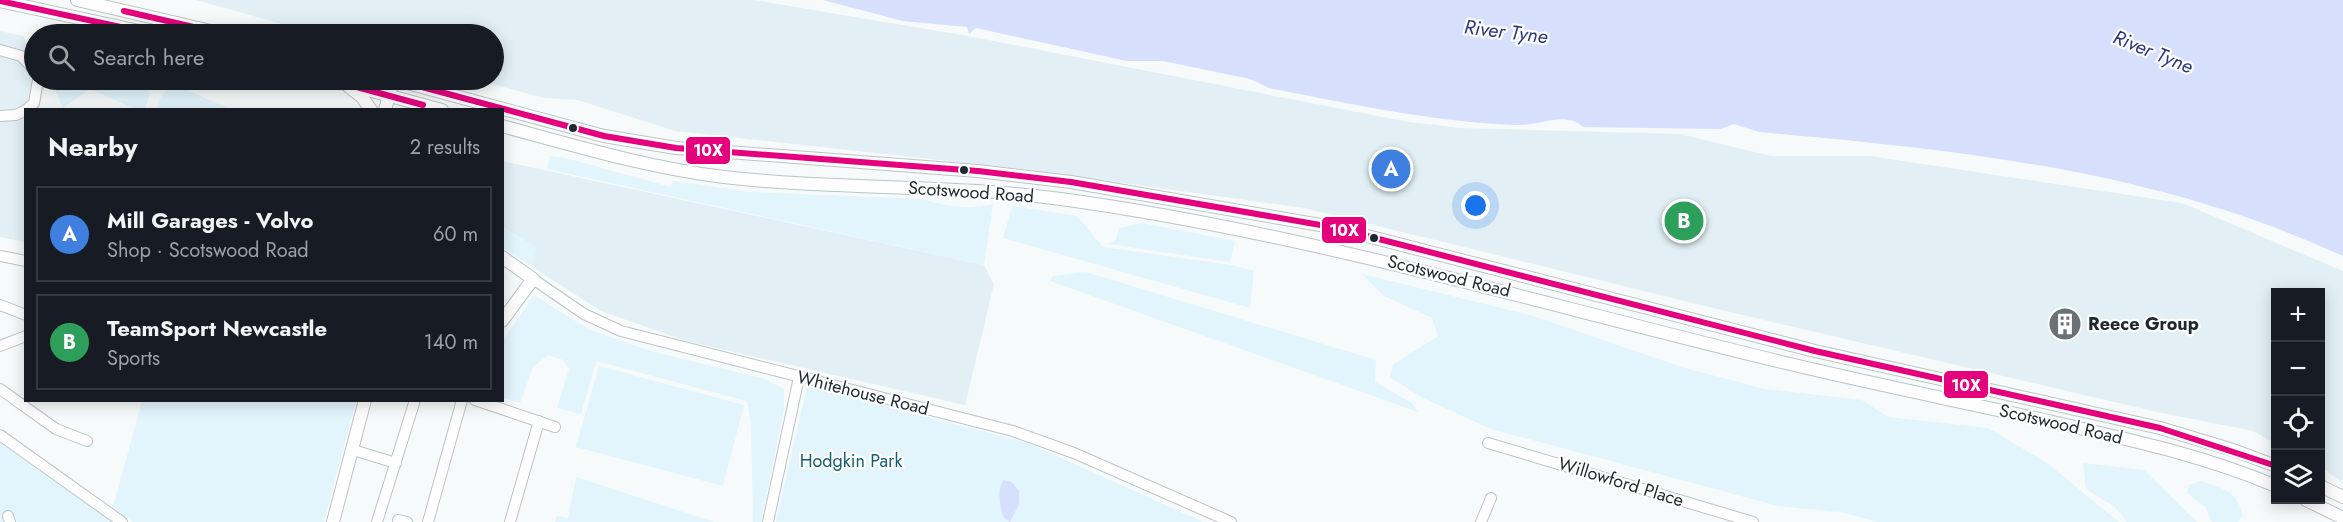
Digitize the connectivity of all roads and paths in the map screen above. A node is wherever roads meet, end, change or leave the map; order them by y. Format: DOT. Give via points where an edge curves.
graph roads {
  1 [pos="76,0"];
  2 [pos="0,1"];
  3 [pos="107,24"];
  4 [pos="180,24"];
  5 [pos="0,50"];
  6 [pos="24,59"];
  7 [pos="36,90"];
  8 [pos="351,90"];
  9 [pos="370,90"];
  10 [pos="390,90"];
  11 [pos="407,90"];
  12 [pos="435,90"];
  13 [pos="388,95"];
  14 [pos="402,105"];
  15 [pos="28,108"];
  16 [pos="370,108"];
  17 [pos="385,108"];
  18 [pos="425,108"];
  19 [pos="501,108"];
  20 [pos="504,109"];
  21 [pos="24,111"];
  22 [pos="0,116"];
  23 [pos="504,127"];
  24 [pos="0,256"];
  25 [pos="504,258"];
  26 [pos="24,261"];
  27 [pos="533,279"];
  28 [pos="0,305"];
  29 [pos="24,314"];
  30 [pos="504,318"];
  31 [pos="24,337"];
  32 [pos="0,346"];
  33 [pos="799,377"];
  34 [pos="0,389"];
  35 [pos="365,402"];
  36 [pos="414,402"];
  37 [pos="461,402"];
  38 [pos="481,402"];
  39 [pos="539,421"];
  40 [pos="555,427"];
  41 [pos="0,435"];
  42 [pos="87,441"];
  43 [pos="1488,443"];
  44 [pos="353,450"];
  45 [pos="396,463"];
  46 [pos="2271,464"];
  47 [pos="2271,484"];
  48 [pos="2325,488"];
  49 [pos="2343,497"];
  50 [pos="1491,498"];
  51 [pos="2314,504"];
  52 [pos="2343,518"];
  53 [pos="122,522"];
  54 [pos="333,522"];
  55 [pos="377,522"];
  56 [pos="428,522"];
  57 [pos="510,522"];
  58 [pos="768,522"];
  59 [pos="1231,522"];
  60 [pos="1482,522"];
  61 [pos="1753,522"];
  1 -- 4 [label="main road"];
  2 -- 3 [label="main road"];
  5 -- 6 [label="street"];
  7 -- 15 [label="street" via="34,103"];
  8 -- 16 [label="main road"];
  9 -- 13 [label="main road"];
  10 -- 13 [label="main road"];
  11 -- 14 [label="main road"];
  12 -- 19 [label="main road, Scotswood Road"];
  13 -- 14 [label="main road"];
  13 -- 17 [label="main road"];
  14 -- 18 [label="main road"];
  20 -- 46 [label="main road, Scotswood Road" via="604,136 676,148 1071,182 1332,227 1815,351 2160,428"];
  21 -- 22 [label="street"];
  23 -- 47 [label="main road, Scotswood Road" via="662,168 708,175 994,191 1257,232 1389,261 1798,366 2149,444"];
  24 -- 26 [label="street"];
  25 -- 27 [label="main road, Whitehouse Road"];
  27 -- 30 [label="main road"];
  27 -- 33 [label="street, Whitehouse Road" via="584,314 621,332"];
  28 -- 29 [label="street"];
  31 -- 32 [label="street"];
  33 -- 58 [label="street"];
  33 -- 59 [label="street, Whitehouse Road" via="1013,431 1074,453"];
  34 -- 42 [label="street" via="56,429"];
  35 -- 44 [label="main road"];
  36 -- 45 [label="street"];
  37 -- 56 [label="street"];
  38 -- 39 [label="street"];
  39 -- 40 [label="street"];
  39 -- 57 [label="street"];
  41 -- 53 [label="street"];
  43 -- 61 [label="street, Willowford Place"];
  44 -- 45 [label="street"];
  44 -- 54 [label="main road"];
  45 -- 55 [label="street"];
  48 -- 49 [label="main road"];
  50 -- 60 [label="street"];
  51 -- 52 [label="main road"];
}
